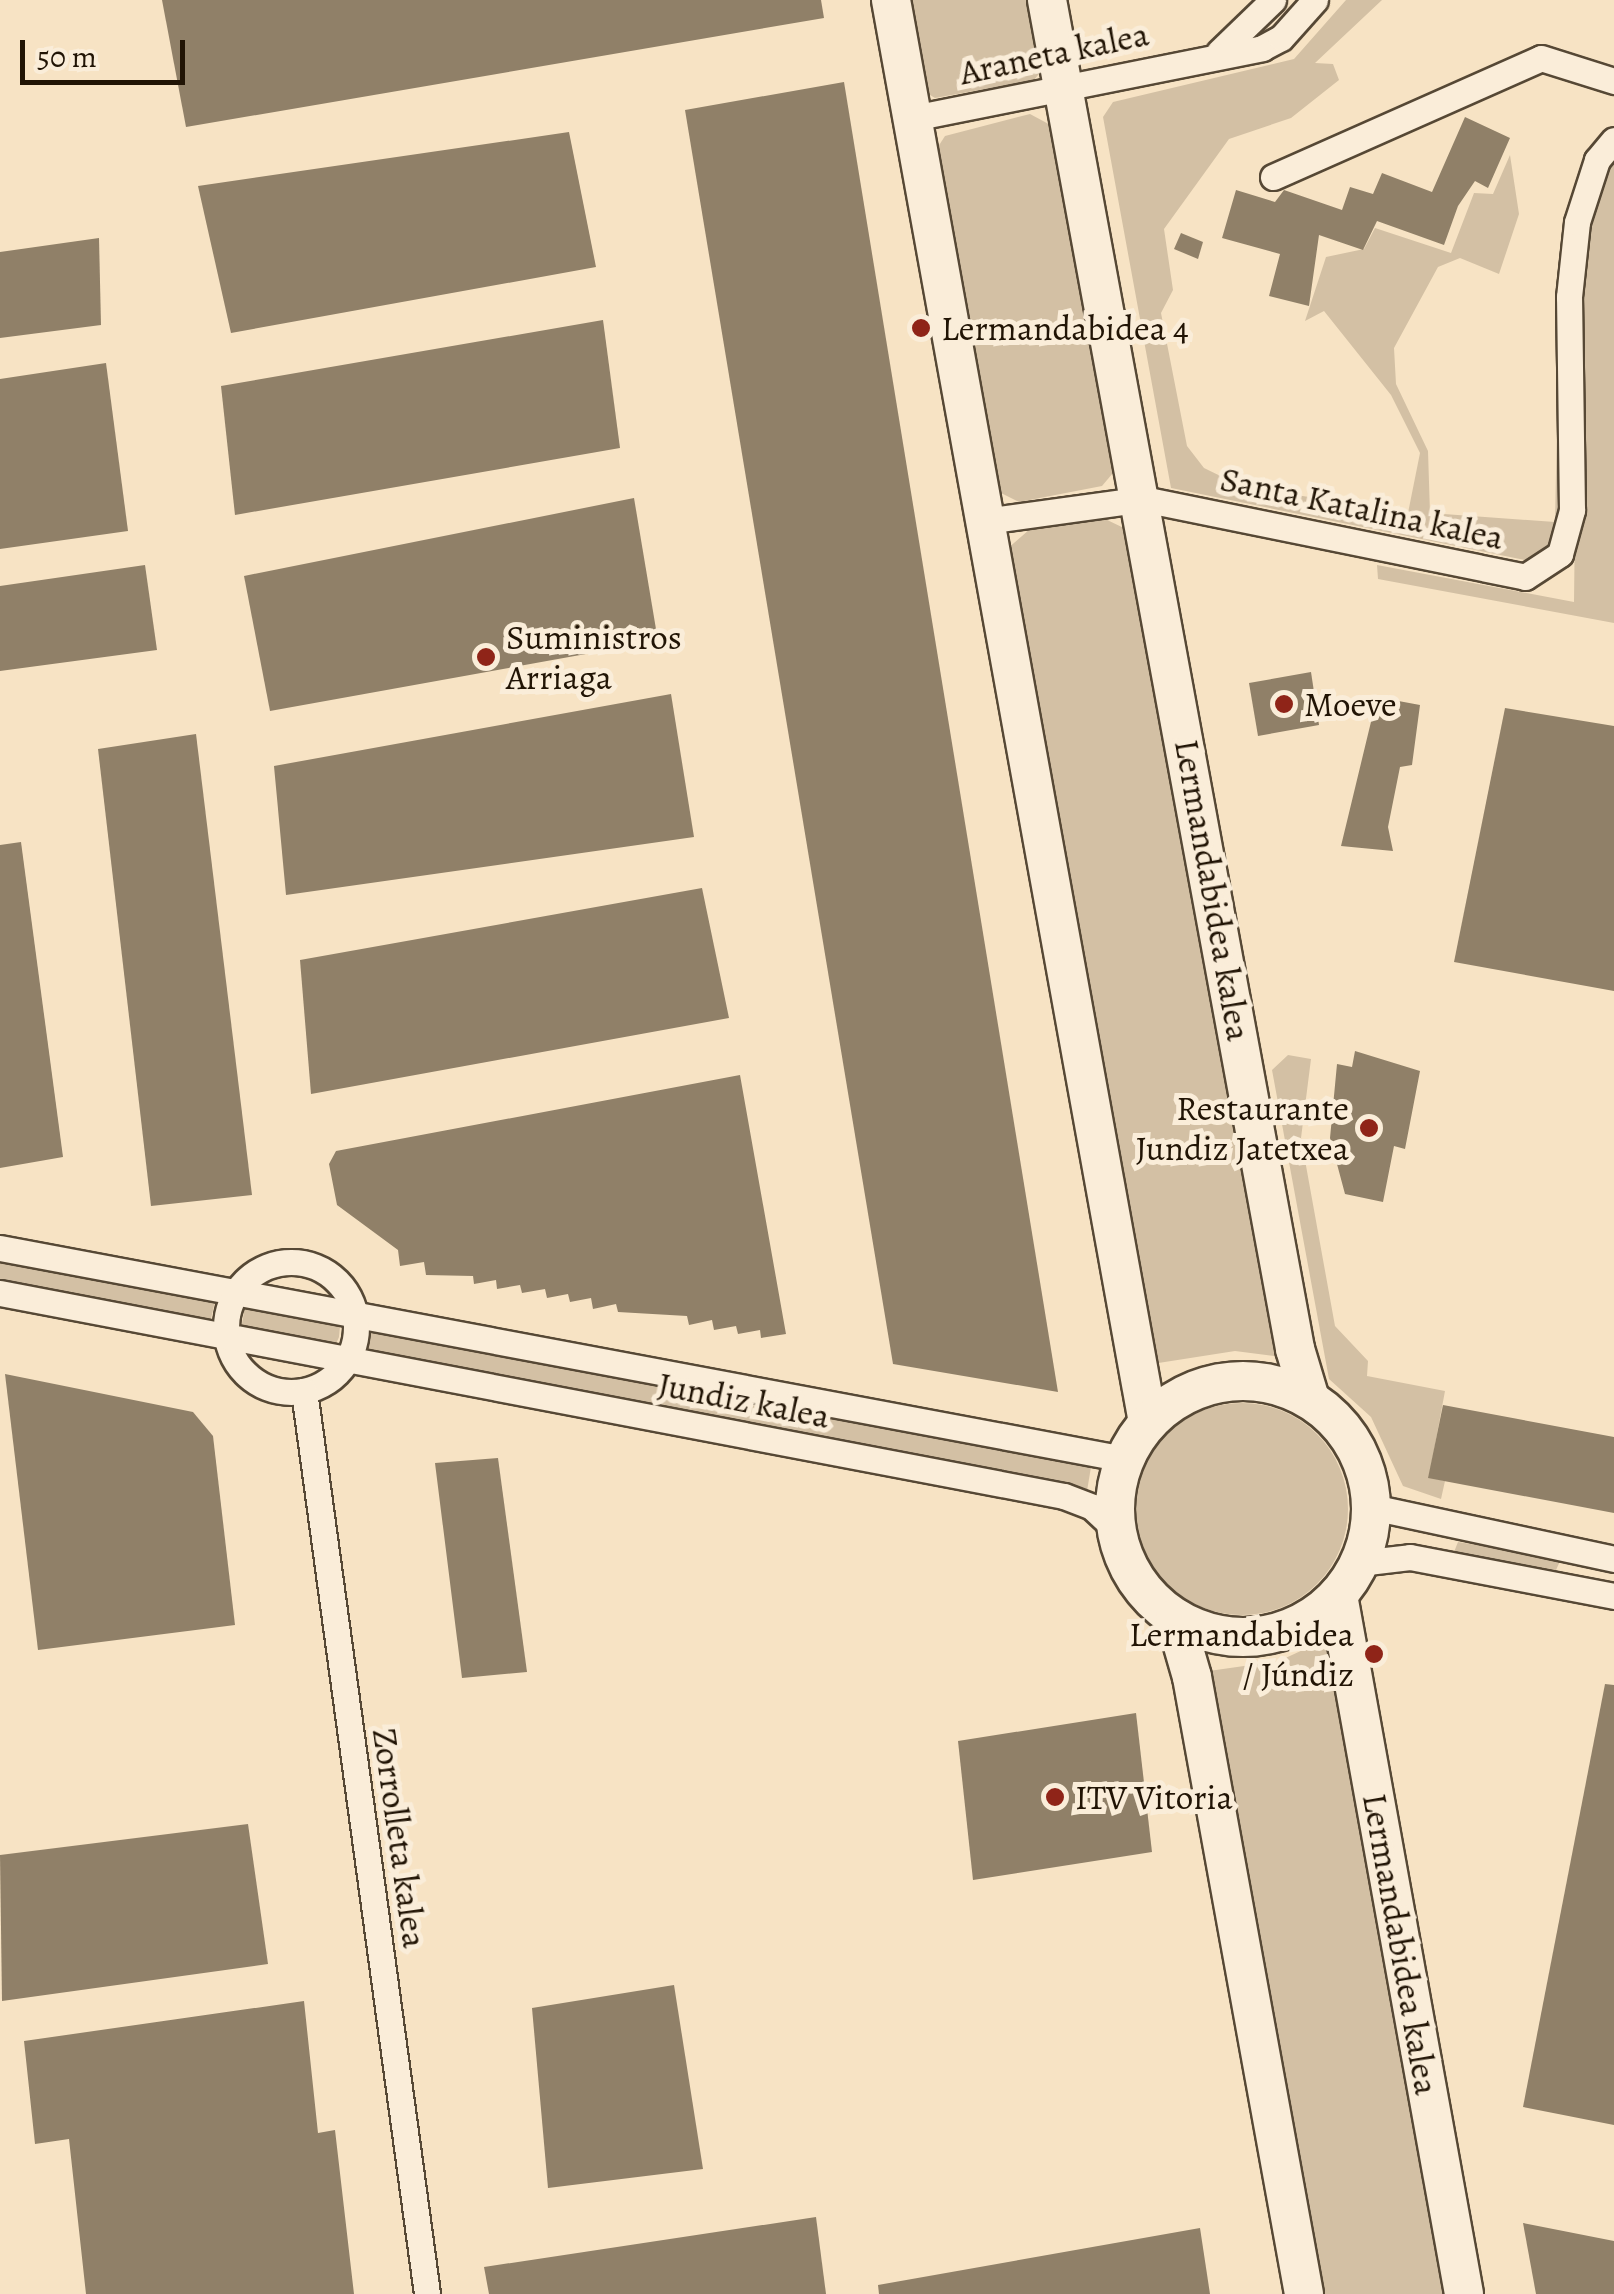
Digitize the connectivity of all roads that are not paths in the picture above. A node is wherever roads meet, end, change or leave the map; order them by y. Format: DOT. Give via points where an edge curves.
graph roads {
  1 [pos="891,0"];
  2 [pos="1048,0"];
  3 [pos="1274,0"];
  4 [pos="1315,0"];
  5 [pos="1210,57"];
  6 [pos="1614,81"];
  7 [pos="1062,84"];
  8 [pos="913,118"];
  9 [pos="1614,140"];
  10 [pos="1273,177"];
  11 [pos="1143,499"];
  12 [pos="985,522"];
  13 [pos="0,1248"];
  14 [pos="0,1293"];
  15 [pos="234,1293"];
  16 [pos="356,1316"];
  17 [pos="226,1336"];
  18 [pos="349,1360"];
  19 [pos="304,1392"];
  20 [pos="1310,1398"];
  21 [pos="1148,1422"];
  22 [pos="1124,1460"];
  23 [pos="1372,1507"];
  24 [pos="1116,1529"];
  25 [pos="1614,1559"];
  26 [pos="1359,1563"];
  27 [pos="1338,1595"];
  28 [pos="1614,1596"];
  29 [pos="1175,1618"];
  30 [pos="427,2294"];
  31 [pos="1304,2294"];
  32 [pos="1464,2294"];
  1 -- 8 [label="street"];
  2 -- 7 [label="street, Lermandabidea kalea"];
  3 -- 5 [label="street"];
  4 -- 5 [label="street, Araneta kalea" via="1281,38"];
  5 -- 7 [label="street, Araneta kalea"];
  6 -- 10 [label="street" via="1541,58"];
  7 -- 8 [label="street, Araneta kalea"];
  7 -- 11 [label="street, Lermandabidea kalea"];
  8 -- 12 [label="street"];
  9 -- 11 [label="street, Santa Katalina kalea" via="1596,160 1577,222 1568,297 1572,510 1560,554 1525,578"];
  11 -- 12 [label="street"];
  11 -- 20 [label="street, Lermandabidea kalea" via="1295,1349"];
  12 -- 21 [label="street"];
  13 -- 15 [label="street, Jundiz kalea"];
  14 -- 17 [label="street, Jundiz kalea"];
  15 -- 16 [label="street, Jundiz kalea"];
  15 -- 16 [label="street" via="256,1271 298,1262 334,1278"];
  15 -- 17 [label="street"];
  16 -- 18 [label="street"];
  16 -- 22 [label="street, Jundiz kalea"];
  17 -- 18 [label="street, Jundiz kalea"];
  17 -- 19 [label="street" via="244,1375"];
  18 -- 19 [label="street" via="322,1387"];
  18 -- 24 [label="street, Jundiz kalea" via="1064,1496 1092,1506"];
  19 -- 30 [label="street, Zorrolleta kalea"];
  20 -- 21 [label="street" via="1254,1380 1225,1381 1196,1388"];
  20 -- 23 [label="street" via="1354,1445"];
  21 -- 22 [label="street"];
  22 -- 24 [label="street"];
  23 -- 25 [label="street"];
  23 -- 26 [label="street"];
  24 -- 29 [label="street" via="1146,1594"];
  26 -- 27 [label="street"];
  26 -- 28 [label="street" via="1410,1557"];
  27 -- 29 [label="street" via="1311,1618 1242,1638"];
  27 -- 32 [label="street, Lermandabidea kalea"];
  29 -- 31 [label="street" via="1192,1677"];
}
